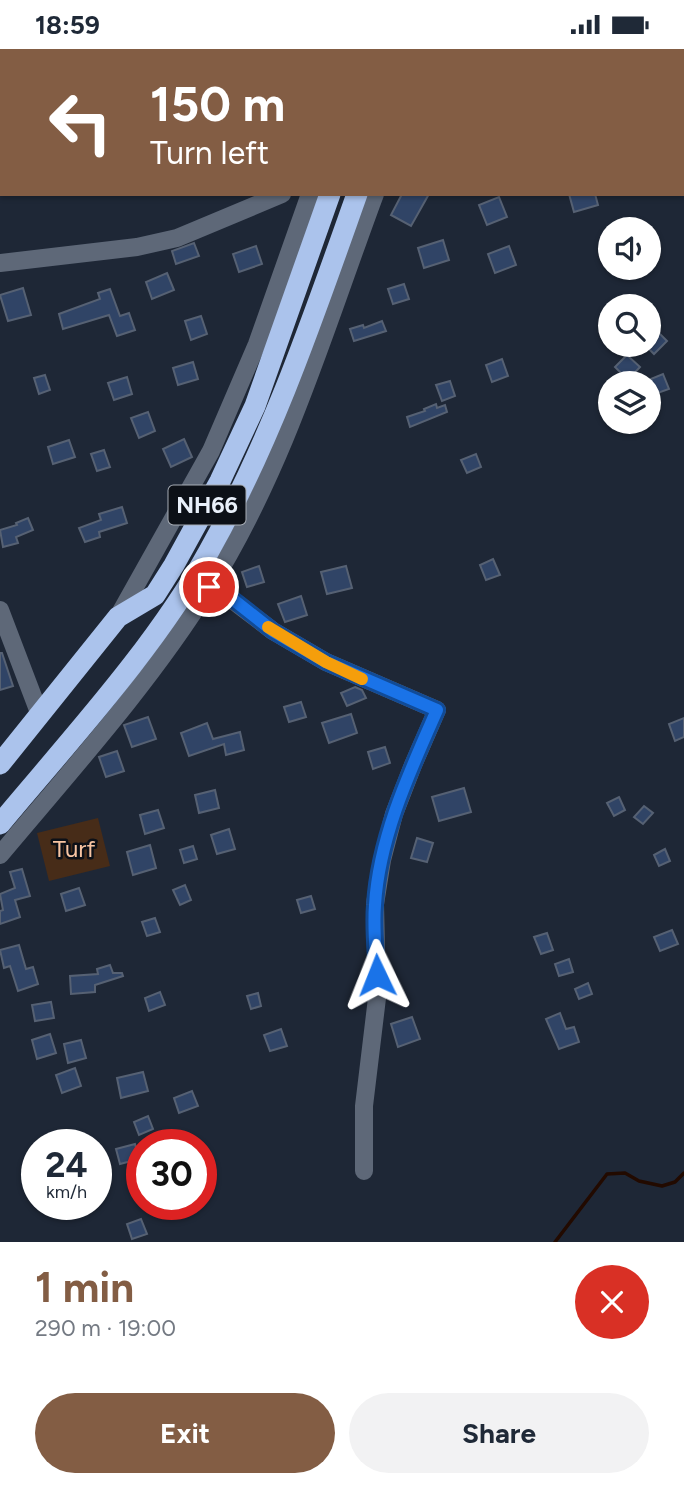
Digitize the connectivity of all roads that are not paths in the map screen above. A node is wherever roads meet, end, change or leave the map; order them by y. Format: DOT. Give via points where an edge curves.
graph roads {
  1 [pos="277,196"];
  2 [pos="309,196"];
  3 [pos="329,196"];
  4 [pos="356,196"];
  5 [pos="374,196"];
  6 [pos="0,263"];
  7 [pos="209,587"];
  8 [pos="0,610"];
  9 [pos="118,617"];
  10 [pos="40,715"];
  11 [pos="0,764"];
  12 [pos="0,824"];
  13 [pos="0,855"];
  14 [pos="364,1171"];
  1 -- 6 [label="street" via="177,238"];
  2 -- 9 [label="street" via="257,344 211,451"];
  3 -- 9 [label="highway, NH66" via="255,406 220,481 155,595"];
  4 -- 12 [label="highway, NH66" via="272,424 209,552 112,690"];
  5 -- 7 [label="street" via="285,441"];
  7 -- 13 [label="street" via="153,670"];
  7 -- 14 [label="street" via="326,662 437,710 394,814 374,904 377,998 365,1106"];
  8 -- 10 [label="street"];
  9 -- 10 [label="highway, NH66"];
  10 -- 11 [label="highway, NH66"];
}
